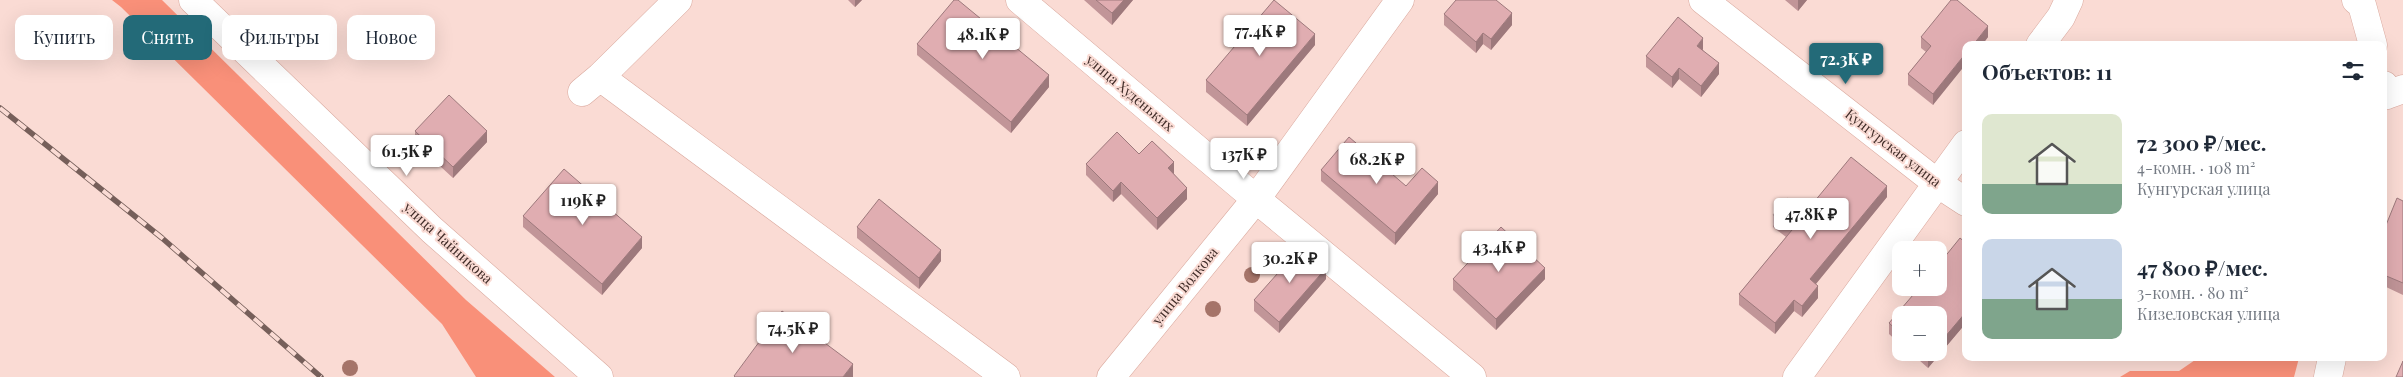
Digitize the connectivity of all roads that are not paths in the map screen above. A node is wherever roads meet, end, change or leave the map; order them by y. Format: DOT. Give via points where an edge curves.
graph roads {
  1 [pos="193,0"];
  2 [pos="678,0"];
  3 [pos="1020,0"];
  4 [pos="1400,0"];
  5 [pos="1703,0"];
  6 [pos="2069,0"];
  7 [pos="2356,0"];
  8 [pos="2043,41"];
  9 [pos="2372,41"];
  10 [pos="1962,150"];
  11 [pos="1937,184"];
  12 [pos="1256,200"];
  13 [pos="1962,200"];
  14 [pos="2331,361"];
  15 [pos="599,377"];
  16 [pos="1006,377"];
  17 [pos="1111,377"];
  18 [pos="1472,377"];
  19 [pos="1797,377"];
  20 [pos="2328,377"];
  1 -- 15 [label="street, улица Чайникова" via="432,230"];
  2 -- 16 [label="street" via="591,84"];
  3 -- 12 [label="street, улица Худеньких"];
  4 -- 12 [label="street, улица Волкова"];
  5 -- 11 [label="street, Кунгурская улица"];
  6 -- 8 [label="street"];
  7 -- 9 [label="street" via="2362,5"];
  10 -- 11 [label="street"];
  11 -- 13 [label="street, Кунгурская улица"];
  11 -- 19 [label="street"];
  12 -- 17 [label="street, улица Волкова"];
  12 -- 18 [label="street, улица Худеньких"];
  14 -- 20 [label="street"];
}
